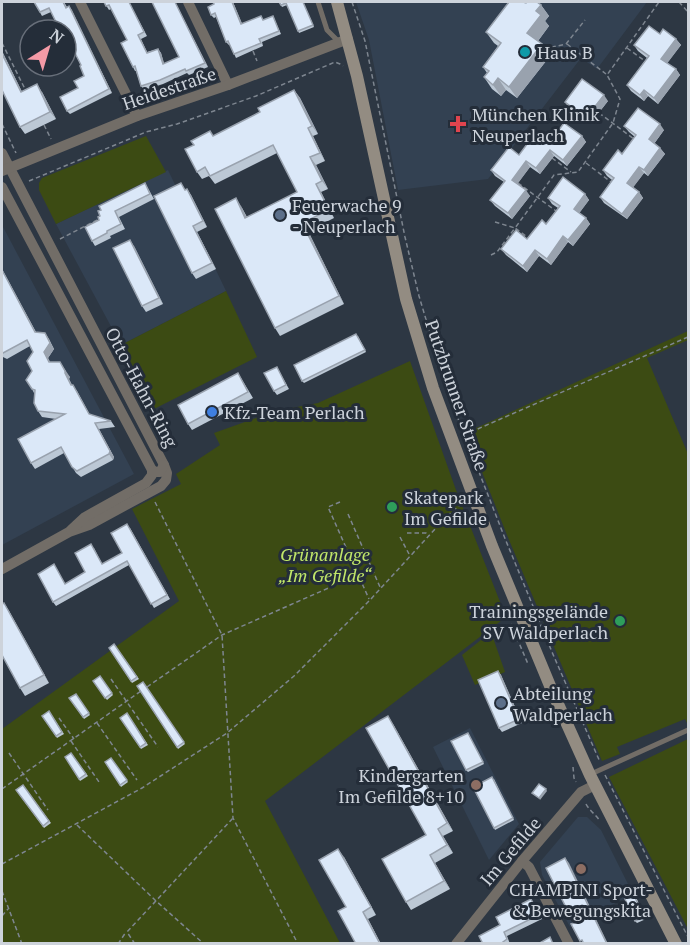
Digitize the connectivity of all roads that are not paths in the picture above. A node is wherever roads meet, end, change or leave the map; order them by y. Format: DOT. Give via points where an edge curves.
graph roads {
  1 [pos="80,2"];
  2 [pos="188,2"];
  3 [pos="318,2"];
  4 [pos="337,2"];
  5 [pos="344,40"];
  6 [pos="228,85"];
  7 [pos="136,116"];
  8 [pos="2,153"];
  9 [pos="5,170"];
  10 [pos="2,187"];
  11 [pos="164,465"];
  12 [pos="152,470"];
  13 [pos="69,532"];
  14 [pos="2,569"];
  15 [pos="688,730"];
  16 [pos="592,780"];
  17 [pos="522,861"];
  18 [pos="456,944"];
  19 [pos="569,944"];
  20 [pos="676,944"];
  1 -- 7 [label="street"];
  2 -- 6 [label="street"];
  3 -- 5 [label="lane, Putzbrunner Straße" via="327,30"];
  4 -- 5 [label="main road, Putzbrunner Straße"];
  5 -- 6 [label="street, Heidestraße"];
  5 -- 16 [label="main road, Putzbrunner Straße" via="406,299 433,388 517,608"];
  6 -- 7 [label="street, Heidestraße"];
  7 -- 9 [label="street, Heidestraße"];
  8 -- 9 [label="street, Otto-Hahn-Ring"];
  9 -- 11 [label="street, Otto-Hahn-Ring" via="19,187"];
  10 -- 12 [label="street, Otto-Hahn-Ring"];
  11 -- 12 [label="street, Otto-Hahn-Ring" via="160,472"];
  11 -- 13 [label="street" via="167,473 161,486"];
  12 -- 13 [label="street" via="146,483 85,517"];
  13 -- 14 [label="street"];
  15 -- 16 [label="lane" via="602,769"];
  16 -- 17 [label="street, Im Gefilde"];
  16 -- 20 [label="main road, Putzbrunner Straße"];
  17 -- 18 [label="street, Im Gefilde"];
  17 -- 19 [label="street" via="529,867"];
}
